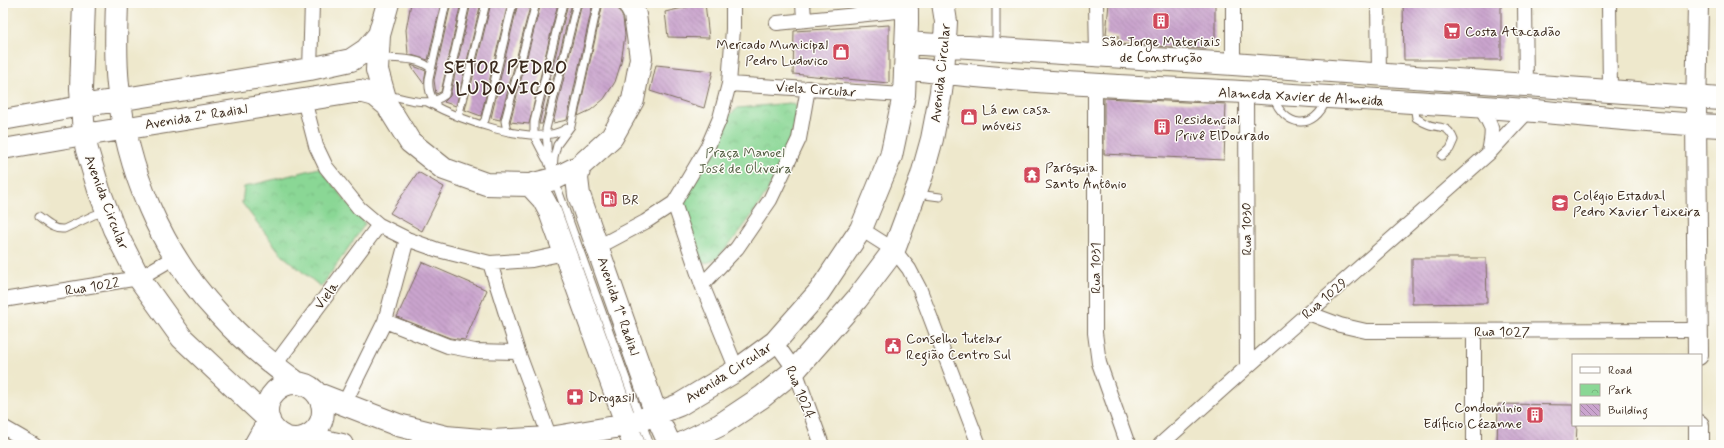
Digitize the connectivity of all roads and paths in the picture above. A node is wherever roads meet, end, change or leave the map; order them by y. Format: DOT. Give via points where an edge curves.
graph roads {
  1 [pos="84,3"];
  2 [pos="117,3"];
  3 [pos="312,3"];
  4 [pos="388,3"];
  5 [pos="446,3"];
  6 [pos="466,3"];
  7 [pos="486,3"];
  8 [pos="513,3"];
  9 [pos="536,3"];
  10 [pos="563,3"];
  11 [pos="577,3"];
  12 [pos="598,3"];
  13 [pos="629,3"];
  14 [pos="733,3"];
  15 [pos="803,3"];
  16 [pos="943,3"];
  17 [pos="996,3"];
  18 [pos="1096,3"];
  19 [pos="1233,3"];
  20 [pos="1378,3"];
  21 [pos="1525,3"];
  22 [pos="1609,3"];
  23 [pos="1698,3"];
  24 [pos="906,6"];
  25 [pos="804,19"];
  26 [pos="777,23"];
  27 [pos="906,43"];
  28 [pos="944,46"];
  29 [pos="996,49"];
  30 [pos="1097,55"];
  31 [pos="434,58"];
  32 [pos="366,59"];
  33 [pos="422,63"];
  34 [pos="1233,64"];
  35 [pos="906,68"];
  36 [pos="310,69"];
  37 [pos="431,69"];
  38 [pos="943,73"];
  39 [pos="1380,74"];
  40 [pos="729,84"];
  41 [pos="1095,85"];
  42 [pos="1526,85"];
  43 [pos="808,88"];
  44 [pos="1610,91"];
  45 [pos="1246,92"];
  46 [pos="904,95"];
  47 [pos="1696,97"];
  48 [pos="1721,98"];
  49 [pos="385,99"];
  50 [pos="120,100"];
  51 [pos="304,100"];
  52 [pos="431,102"];
  53 [pos="1414,102"];
  54 [pos="82,106"];
  55 [pos="1480,107"];
  56 [pos="1528,111"];
  57 [pos="456,116"];
  58 [pos="3,120"];
  59 [pos="482,124"];
  60 [pos="1696,124"];
  61 [pos="571,126"];
  62 [pos="1721,126"];
  63 [pos="124,128"];
  64 [pos="507,131"];
  65 [pos="84,135"];
  66 [pos="531,135"];
  67 [pos="546,136"];
  68 [pos="3,149"];
  69 [pos="1489,153"];
  70 [pos="1442,156"];
  71 [pos="580,166"];
  72 [pos="551,170"];
  73 [pos="530,185"];
  74 [pos="915,194"];
  75 [pos="940,197"];
  76 [pos="674,203"];
  77 [pos="107,211"];
  78 [pos="38,217"];
  79 [pos="379,225"];
  80 [pos="861,229"];
  81 [pos="406,239"];
  82 [pos="598,248"];
  83 [pos="894,250"];
  84 [pos="565,253"];
  85 [pos="175,257"];
  86 [pos="490,263"];
  87 [pos="139,278"];
  88 [pos="702,285"];
  89 [pos="3,300"];
  90 [pos="1308,313"];
  91 [pos="385,321"];
  92 [pos="1698,330"];
  93 [pos="1474,331"];
  94 [pos="775,342"];
  95 [pos="518,352"];
  96 [pos="1698,354"];
  97 [pos="274,366"];
  98 [pos="1247,367"];
  99 [pos="737,370"];
  100 [pos="795,370"];
  101 [pos="296,382"];
  102 [pos="318,394"];
  103 [pos="344,404"];
  104 [pos="268,419"];
  105 [pos="642,419"];
  106 [pos="3,426"];
  107 [pos="1699,426"];
  108 [pos="550,438"];
  109 [pos="304,439"];
  110 [pos="493,443"];
  111 [pos="34,445"];
  112 [pos="255,445"];
  113 [pos="342,445"];
  114 [pos="634,445"];
  115 [pos="650,445"];
  116 [pos="670,445"];
  117 [pos="679,445"];
  118 [pos="822,445"];
  119 [pos="979,445"];
  120 [pos="1130,445"];
  121 [pos="1160,445"];
  122 [pos="1474,445"];
  123 [pos="1699,445"];
  1 -- 54 [label="main road, Avenida Circular" via="81,37"];
  2 -- 50 [label="main road" via="116,41"];
  3 -- 36 [label="street"];
  4 -- 32 [label="main road, Avenida 2ª Radial" via="379,35 366,50"];
  5 -- 31 [label="lane"];
  6 -- 52 [label="lane" via="445,95"];
  7 -- 57 [label="lane" via="459,113"];
  8 -- 59 [label="lane"];
  9 -- 64 [label="lane" via="505,121"];
  10 -- 66 [label="lane"];
  11 -- 67 [label="lane"];
  12 -- 61 [label="lane"];
  13 -- 71 [label="main road" via="635,15 641,58 633,100 612,137"];
  14 -- 40 [label="street"];
  15 -- 25 [label="street"];
  16 -- 28 [label="main road, Avenida Circular" via="946,22"];
  17 -- 29 [label="lane"];
  18 -- 30 [label="street"];
  19 -- 34 [label="street"];
  20 -- 39 [label="street"];
  21 -- 42 [label="street"];
  22 -- 44 [label="street"];
  23 -- 47 [label="main road"];
  24 -- 25 [label="street" via="893,12"];
  24 -- 27 [label="main road, Avenida Circular"];
  25 -- 26 [label="street"];
  27 -- 28 [label="main road, Alameda Xavier de Almeida"];
  27 -- 35 [label="main road, Avenida Circular"];
  28 -- 29 [label="main road, Alameda Xavier de Almeida"];
  28 -- 38 [label="main road, Avenida Circular"];
  29 -- 30 [label="main road, Alameda Xavier de Almeida"];
  30 -- 34 [label="main road, Alameda Xavier de Almeida"];
  31 -- 33 [label="lane"];
  31 -- 37 [label="lane"];
  32 -- 33 [label="lane" via="400,59"];
  32 -- 36 [label="main road, Avenida 2ª Radial"];
  32 -- 49 [label="main road" via="377,70"];
  33 -- 37 [label="lane"];
  34 -- 39 [label="main road, Alameda Xavier de Almeida"];
  35 -- 38 [label="main road, Alameda Xavier de Almeida"];
  35 -- 46 [label="main road, Avenida Circular"];
  36 -- 50 [label="main road, Avenida 2ª Radial"];
  37 -- 52 [label="lane" via="428,88"];
  38 -- 41 [label="main road, Alameda Xavier de Almeida"];
  38 -- 74 [label="main road, Avenida Circular" via="932,139"];
  39 -- 42 [label="main road, Alameda Xavier de Almeida"];
  40 -- 43 [label="street, Viela Circular"];
  40 -- 76 [label="street" via="720,118 708,146"];
  41 -- 45 [label="main road, Alameda Xavier de Almeida"];
  41 -- 120 [label="street, Rua 1031" via="1095,333 1099,363"];
  42 -- 44 [label="main road, Alameda Xavier de Almeida"];
  43 -- 46 [label="street, Viela Circular"];
  43 -- 88 [label="street" via="799,139 770,200 737,248"];
  44 -- 47 [label="main road, Alameda Xavier de Almeida"];
  45 -- 53 [label="main road, Alameda Xavier de Almeida"];
  45 -- 98 [label="street, Rua 1030"];
  46 -- 80 [label="main road, Avenida Circular" via="891,156"];
  47 -- 48 [label="main road, Alameda Xavier de Almeida"];
  47 -- 60 [label="main road"];
  49 -- 51 [label="main road, Avenida 2ª Radial" via="360,91"];
  49 -- 52 [label="lane"];
  49 -- 73 [label="main road" via="410,142 444,170 486,184"];
  50 -- 54 [label="main road, Avenida 2ª Radial"];
  50 -- 63 [label="main road"];
  51 -- 63 [label="main road, Avenida 2ª Radial"];
  51 -- 79 [label="street" via="316,146 326,167 359,208"];
  52 -- 57 [label="lane" via="439,109"];
  53 -- 55 [label="main road, Alameda Xavier de Almeida"];
  53 -- 70 [label="lane" via="1416,118 1425,124 1442,126 1451,133 1454,140 1450,149"];
  54 -- 58 [label="main road, Avenida 2ª Radial"];
  54 -- 65 [label="main road, Avenida Circular"];
  55 -- 56 [label="main road, Alameda Xavier de Almeida"];
  55 -- 69 [label="street" via="1493,133"];
  56 -- 60 [label="main road, Alameda Xavier de Almeida"];
  56 -- 69 [label="street, Rua 1029"];
  57 -- 59 [label="lane"];
  59 -- 64 [label="lane"];
  60 -- 62 [label="main road, Alameda Xavier de Almeida"];
  60 -- 92 [label="main road"];
  61 -- 67 [label="lane" via="562,132"];
  61 -- 72 [label="lane" via="557,144"];
  63 -- 65 [label="main road, Avenida 2ª Radial"];
  63 -- 85 [label="main road" via="141,186 154,219"];
  64 -- 66 [label="lane"];
  65 -- 68 [label="main road, Avenida 2ª Radial"];
  65 -- 77 [label="main road, Avenida Circular"];
  66 -- 67 [label="lane"];
  66 -- 72 [label="lane" via="538,143"];
  67 -- 72 [label="lane"];
  69 -- 90 [label="street, Rua 1029"];
  71 -- 72 [label="main road"];
  71 -- 82 [label="main road, Avenida 1ª Radial" via="578,195"];
  72 -- 73 [label="main road"];
  72 -- 105 [label="lane"];
  73 -- 84 [label="main road, Avenida 1ª Radial" via="543,199 550,212"];
  74 -- 75 [label="lane"];
  74 -- 83 [label="main road, Avenida Circular"];
  76 -- 82 [label="street"];
  76 -- 88 [label="street"];
  77 -- 78 [label="lane" via="59,230"];
  77 -- 87 [label="main road, Avenida Circular"];
  79 -- 81 [label="street"];
  79 -- 97 [label="street, Viela"];
  80 -- 83 [label="street"];
  80 -- 94 [label="main road, Avenida Circular" via="819,292"];
  81 -- 86 [label="street"];
  81 -- 91 [label="street"];
  82 -- 105 [label="main road, Avenida 1ª Radial"];
  83 -- 100 [label="main road, Avenida Circular" via="857,299"];
  83 -- 119 [label="street" via="909,269 920,290"];
  84 -- 86 [label="street" via="532,260"];
  84 -- 105 [label="main road, Avenida 1ª Radial"];
  85 -- 87 [label="street, Rua 1022"];
  85 -- 97 [label="main road" via="218,314"];
  86 -- 95 [label="street"];
  87 -- 89 [label="street, Rua 1022"];
  87 -- 104 [label="main road, Avenida Circular" via="182,338"];
  88 -- 99 [label="street"];
  90 -- 93 [label="street, Rua 1027" via="1366,331"];
  90 -- 98 [label="street, Rua 1029"];
  91 -- 95 [label="street" via="448,346 475,351"];
  91 -- 103 [label="street"];
  92 -- 93 [label="street, Rua 1027"];
  92 -- 96 [label="main road"];
  93 -- 122 [label="street"];
  94 -- 99 [label="main road, Avenida Circular"];
  94 -- 100 [label="street, Rua 1024"];
  95 -- 108 [label="street"];
  97 -- 101 [label="main road"];
  98 -- 121 [label="street, Rua 1029"];
  99 -- 105 [label="main road, Avenida Circular" via="679,405"];
  100 -- 117 [label="main road, Avenida Circular" via="762,397 720,425"];
  100 -- 118 [label="street, Rua 1024"];
  101 -- 102 [label="main road" via="305,384"];
  101 -- 104 [label="main road" via="281,386 273,393 267,410"];
  102 -- 103 [label="main road, Avenida Circular"];
  102 -- 109 [label="main road" via="322,401 323,416 317,428"];
  103 -- 110 [label="main road, Avenida Circular" via="398,425 446,437"];
  104 -- 109 [label="main road" via="280,434 288,438"];
  104 -- 112 [label="main road"];
  105 -- 108 [label="main road, Avenida Circular"];
  105 -- 114 [label="main road, Avenida 1ª Radial"];
  105 -- 115 [label="lane"];
  105 -- 116 [label="main road, Avenida 1ª Radial"];
  106 -- 111 [label="street"];
  107 -- 123 [label="main road"];
  108 -- 110 [label="main road, Avenida Circular"];
  109 -- 113 [label="main road"];
}
